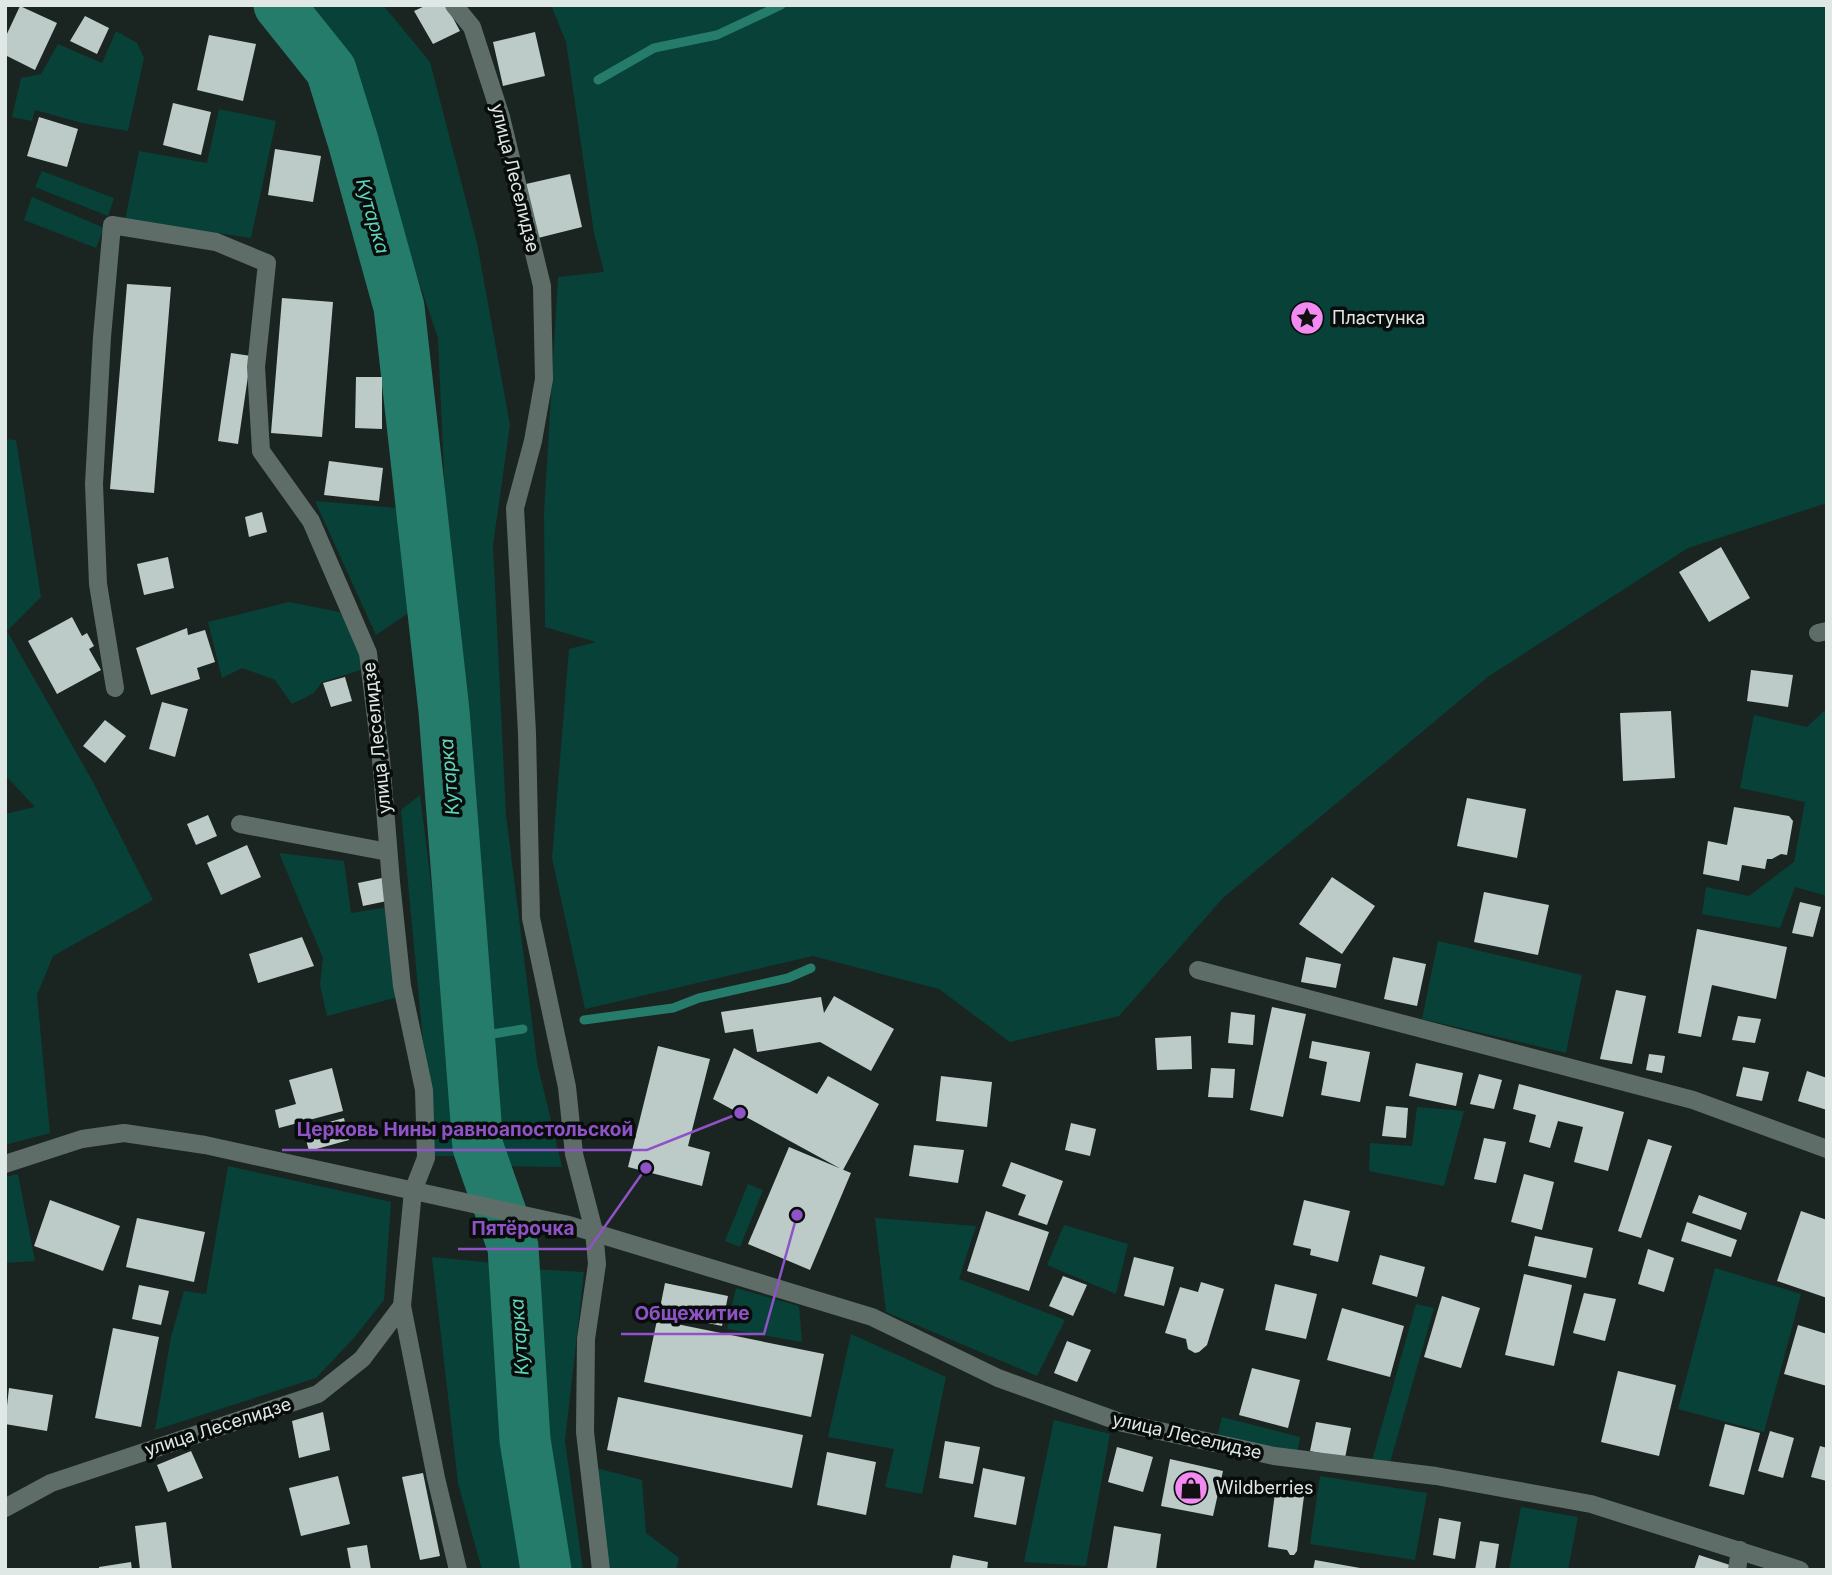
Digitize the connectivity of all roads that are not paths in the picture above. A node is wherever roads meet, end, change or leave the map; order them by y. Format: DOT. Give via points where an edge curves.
graph roads {
  1 [pos="454,5"];
  2 [pos="115,688"];
  3 [pos="240,824"];
  4 [pos="388,852"];
  5 [pos="1198,970"];
  6 [pos="1827,1149"];
  7 [pos="5,1164"];
  8 [pos="414,1191"];
  9 [pos="593,1231"];
  10 [pos="402,1306"];
  11 [pos="5,1508"];
  12 [pos="1740,1550"];
  13 [pos="458,1570"];
  14 [pos="601,1570"];
  15 [pos="1737,1570"];
  16 [pos="1800,1570"];
  1 -- 9 [label="street, улица Леселидзе" via="472,27 501,117 542,286 544,379 515,508 531,919 568,1087 574,1154"];
  2 -- 4 [label="street, улица Леселидзе" via="98,584 94,484 112,225 216,242 267,263 256,367 261,451 311,521 368,653"];
  3 -- 4 [label="street"];
  4 -- 8 [label="street, улица Леселидзе" via="402,986 424,1090 426,1158"];
  5 -- 6 [label="street" via="1693,1100"];
  7 -- 8 [label="street" via="82,1139 124,1133 205,1145"];
  8 -- 9 [label="street, улица Леселидзе"];
  8 -- 10 [label="street, улица Леселидзе"];
  9 -- 12 [label="street, улица Леселидзе" via="872,1317 998,1378 1123,1423 1274,1456 1436,1476 1591,1504"];
  9 -- 14 [label="street, улица Леселидзе" via="597,1264 586,1339 585,1432"];
  10 -- 11 [label="street, улица Леселидзе" via="362,1359 317,1394 51,1483"];
  10 -- 13 [label="street, улица Леселидзе"];
  12 -- 15 [label="street"];
  12 -- 16 [label="street, улица Леселидзе"];
}
